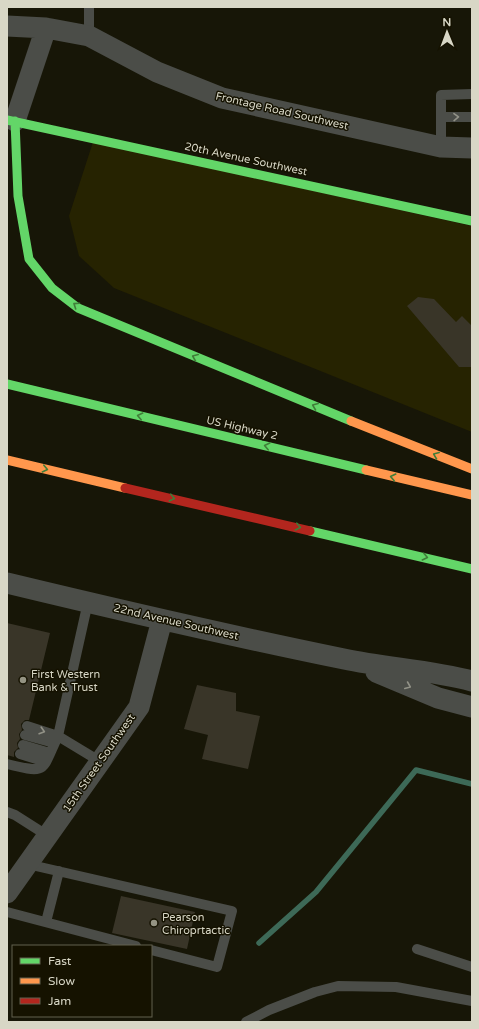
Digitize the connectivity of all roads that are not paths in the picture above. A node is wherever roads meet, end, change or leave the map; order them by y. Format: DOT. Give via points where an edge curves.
graph roads {
  1 [pos="89,7"];
  2 [pos="7,26"];
  3 [pos="46,28"];
  4 [pos="89,36"];
  5 [pos="472,94"];
  6 [pos="441,117"];
  7 [pos="472,117"];
  8 [pos="10,120"];
  9 [pos="7,146"];
  10 [pos="441,147"];
  11 [pos="472,148"];
  12 [pos="472,221"];
  13 [pos="7,384"];
  14 [pos="7,460"];
  15 [pos="472,469"];
  16 [pos="472,495"];
  17 [pos="472,568"];
  18 [pos="7,583"];
  19 [pos="88,602"];
  20 [pos="162,620"];
  21 [pos="346,660"];
  22 [pos="472,681"];
  23 [pos="472,707"];
  24 [pos="56,739"];
  25 [pos="48,757"];
  26 [pos="100,762"];
  27 [pos="7,764"];
  28 [pos="7,812"];
  29 [pos="48,836"];
  30 [pos="28,864"];
  31 [pos="59,871"];
  32 [pos="8,891"];
  33 [pos="7,912"];
  34 [pos="46,922"];
  35 [pos="132,945"];
  36 [pos="152,950"];
  37 [pos="417,950"];
  38 [pos="472,967"];
  39 [pos="472,1000"];
  40 [pos="246,1022"];
  1 -- 4 [label="lane"];
  2 -- 3 [label="street, Frontage Road Southwest"];
  3 -- 4 [label="street, Frontage Road Southwest"];
  3 -- 8 [label="street"];
  4 -- 10 [label="street, Frontage Road Southwest" via="157,72 222,98"];
  5 -- 6 [label="lane" via="441,95"];
  6 -- 7 [label="lane, one-way"];
  6 -- 10 [label="lane"];
  8 -- 9 [label="main road"];
  8 -- 12 [label="main road, 20th Avenue Southwest"];
  15 -- 8 [label="main road, one-way" via="78,308 52,288 29,259 18,196"];
  10 -- 11 [label="street, Frontage Road Southwest"];
  16 -- 13 [label="main road, US Highway 2, one-way"];
  14 -- 17 [label="main road, one-way"];
  18 -- 19 [label="street, 22nd Avenue Southwest"];
  19 -- 20 [label="street, 22nd Avenue Southwest"];
  19 -- 24 [label="lane"];
  20 -- 21 [label="street, 22nd Avenue Southwest"];
  20 -- 26 [label="street, 15th Street Southwest" via="139,707"];
  21 -- 22 [label="street, 22nd Avenue Southwest"];
  21 -- 23 [label="street, 22nd Avenue Southwest, one-way" via="438,698"];
  24 -- 25 [label="lane"];
  25 -- 24 [label="lane, one-way" via="24,740"];
  24 -- 26 [label="lane"];
  25 -- 27 [label="lane" via="44,766 39,769 32,770"];
  26 -- 29 [label="street, 15th Street Southwest"];
  28 -- 29 [label="lane"];
  29 -- 30 [label="street, 15th Street Southwest"];
  30 -- 31 [label="lane"];
  30 -- 32 [label="street, 15th Street Southwest"];
  31 -- 34 [label="lane"];
  31 -- 36 [label="lane" via="232,911 217,967"];
  33 -- 34 [label="lane"];
  34 -- 35 [label="lane"];
  37 -- 38 [label="lane"];
  39 -- 40 [label="lane" via="396,987 338,986 315,992"];
}
